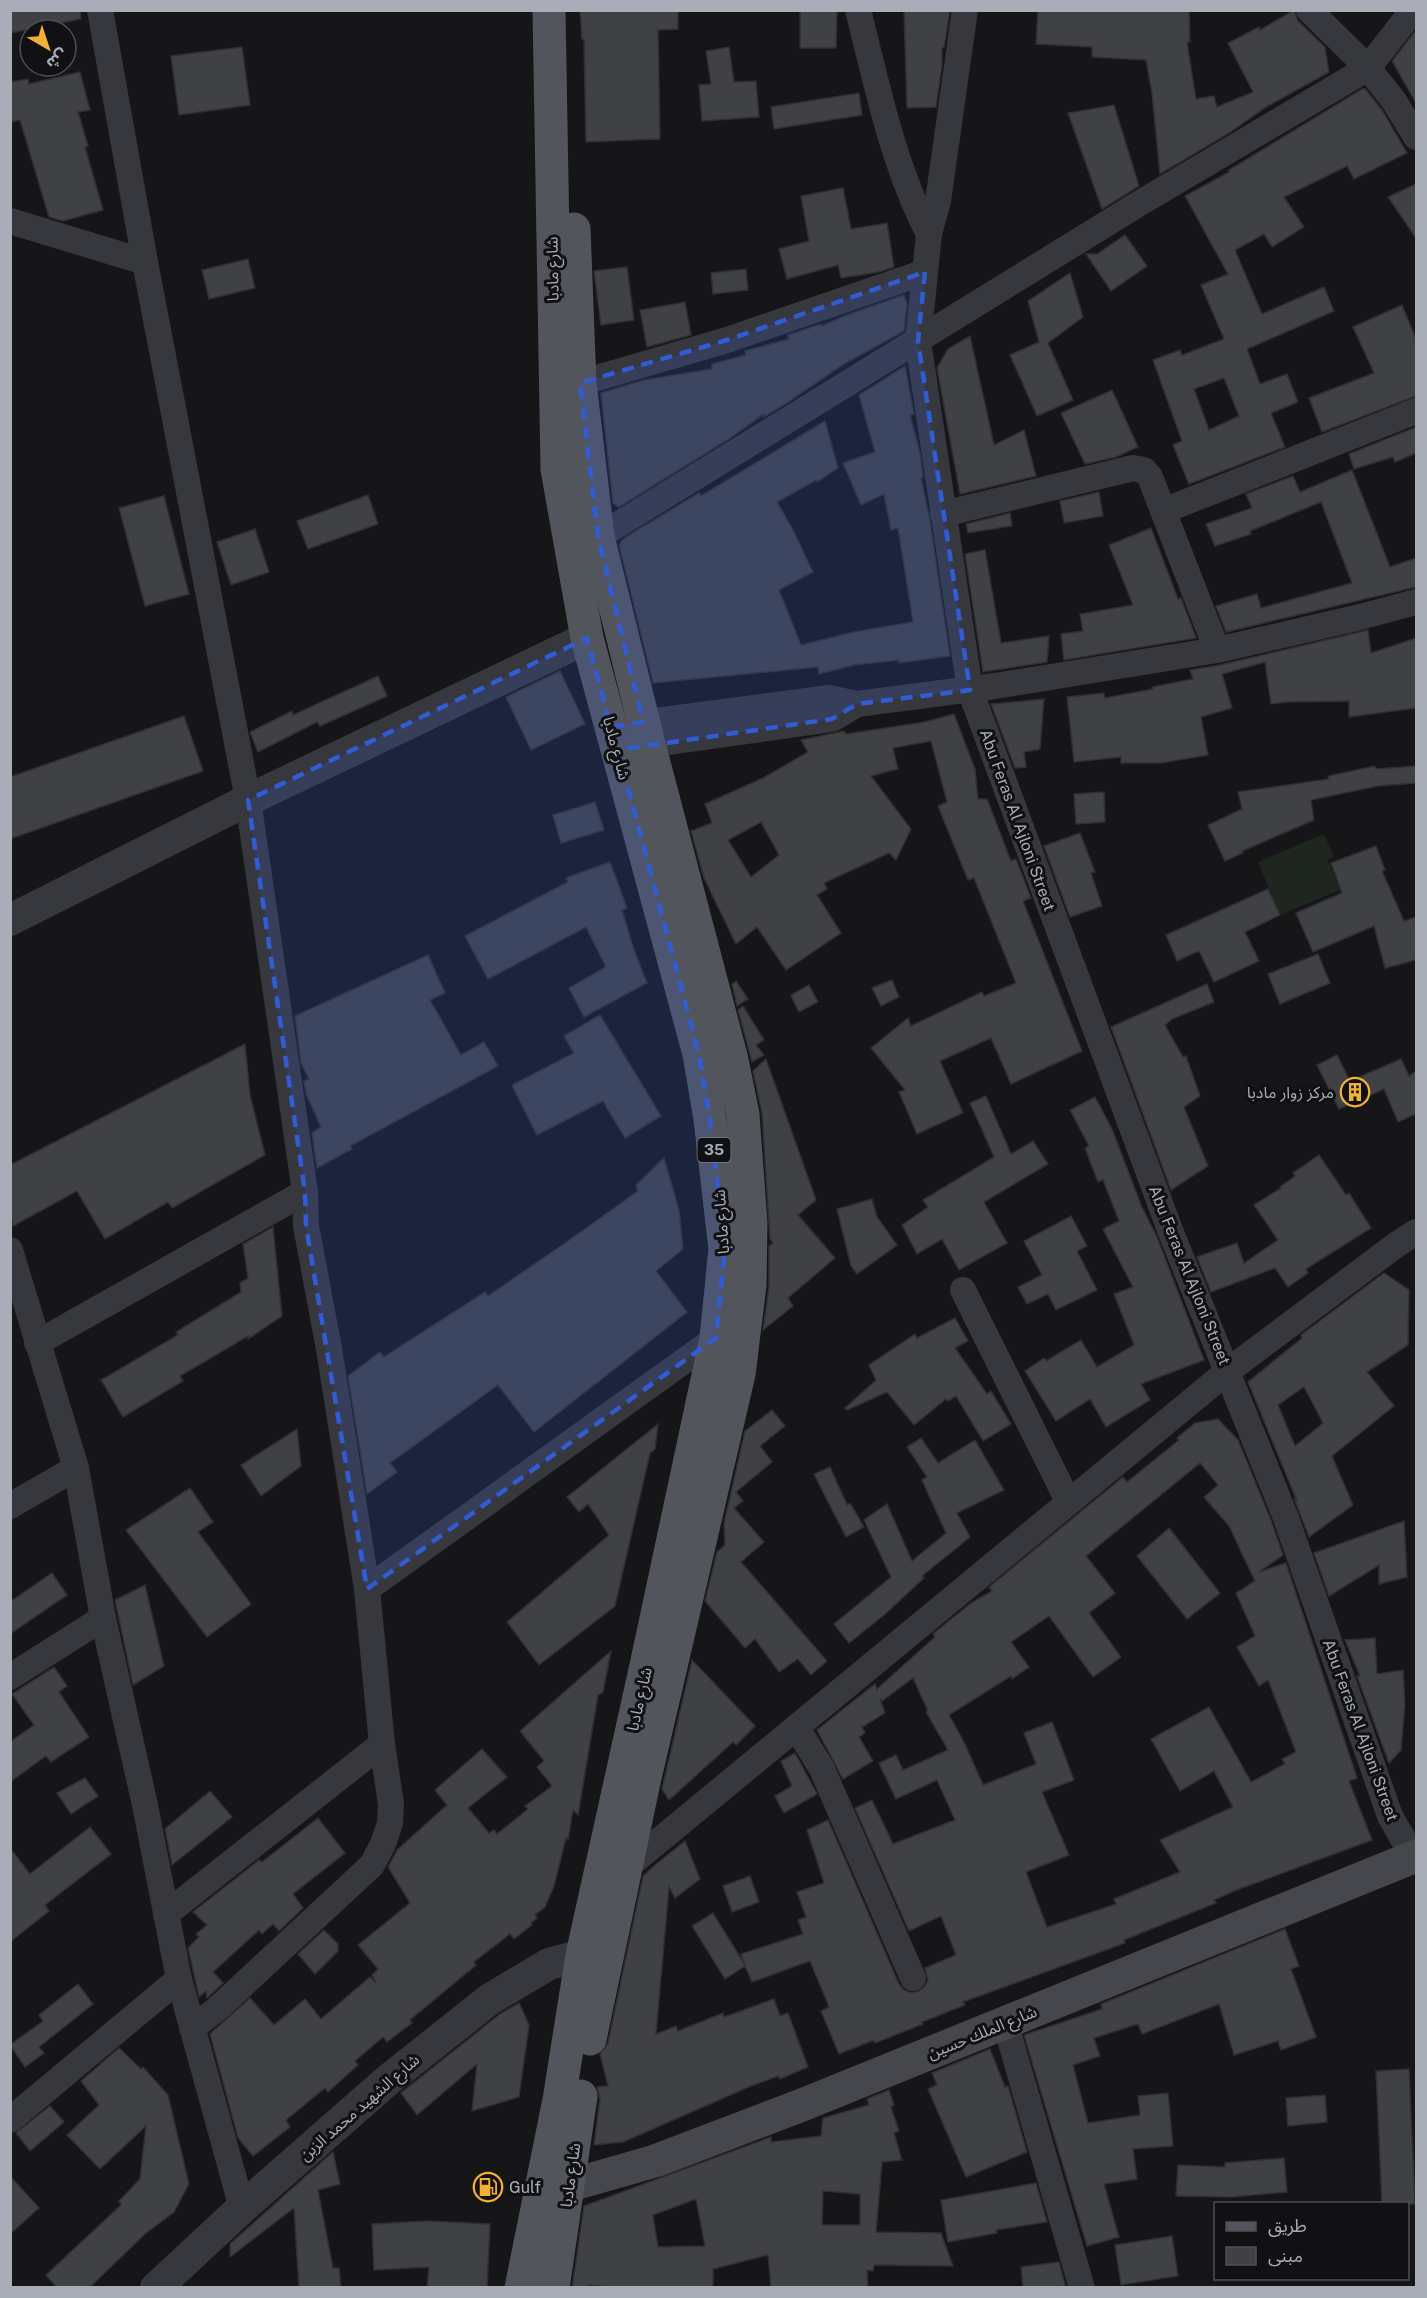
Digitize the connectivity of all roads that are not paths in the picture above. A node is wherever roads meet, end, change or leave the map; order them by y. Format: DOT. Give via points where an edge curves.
graph roads {
  1 [pos="100,10"];
  2 [pos="549,10"];
  3 [pos="568,10"];
  4 [pos="858,10"];
  5 [pos="965,10"];
  6 [pos="1309,10"];
  7 [pos="1413,10"];
  8 [pos="1368,68"];
  9 [pos="1416,137"];
  10 [pos="10,221"];
  11 [pos="929,234"];
  12 [pos="145,262"];
  13 [pos="925,272"];
  14 [pos="918,341"];
  15 [pos="580,382"];
  16 [pos="1416,411"];
  17 [pos="1163,511"];
  18 [pos="944,514"];
  19 [pos="598,537"];
  20 [pos="1416,602"];
  21 [pos="587,638"];
  22 [pos="1217,650"];
  23 [pos="970,690"];
  24 [pos="630,736"];
  25 [pos="248,800"];
  26 [pos="12,921"];
  27 [pos="305,1192"];
  28 [pos="1416,1232"];
  29 [pos="10,1250"];
  30 [pos="963,1290"];
  31 [pos="716,1338"];
  32 [pos="37,1343"];
  33 [pos="1228,1371"];
  34 [pos="76,1468"];
  35 [pos="1068,1501"];
  36 [pos="10,1506"];
  37 [pos="367,1589"];
  38 [pos="103,1618"];
  39 [pos="10,1677"];
  40 [pos="797,1728"];
  41 [pos="382,1744"];
  42 [pos="1416,1856"];
  43 [pos="627,1867"];
  44 [pos="166,1914"];
  45 [pos="582,1955"];
  46 [pos="913,1978"];
  47 [pos="179,1979"];
  48 [pos="1005,2022"];
  49 [pos="192,2028"];
  50 [pos="10,2120"];
  51 [pos="556,2188"];
  52 [pos="242,2208"];
  53 [pos="156,2288"];
  54 [pos="521,2288"];
  55 [pos="553,2288"];
  56 [pos="1082,2288"];
  1 -- 12 [label="street"];
  2 -- 21 [label="main road, شارع مادبا / 35" via="557,469"];
  3 -- 15 [label="main road, شارع مادبا / 35"];
  4 -- 11 [label="street" via="912,201"];
  5 -- 11 [label="street, Abu Feras Al Ajloni Street" via="938,201"];
  6 -- 8 [label="street"];
  7 -- 8 [label="street"];
  8 -- 9 [label="street"];
  8 -- 14 [label="street"];
  10 -- 12 [label="street"];
  11 -- 13 [label="street, Abu Feras Al Ajloni Street"];
  12 -- 25 [label="street"];
  13 -- 14 [label="street, Abu Feras Al Ajloni Street"];
  13 -- 15 [label="street" via="728,340"];
  14 -- 18 [label="street, Abu Feras Al Ajloni Street"];
  14 -- 19 [label="street"];
  15 -- 19 [label="main road, شارع مادبا / 35"];
  16 -- 17 [label="street"];
  17 -- 18 [label="street" via="1150,477 1138,468"];
  17 -- 22 [label="street"];
  18 -- 23 [label="street, Abu Feras Al Ajloni Street"];
  19 -- 24 [label="main road, شارع مادبا / 35"];
  20 -- 22 [label="street"];
  21 -- 24 [label="main road, شارع مادبا / 35"];
  21 -- 25 [label="street"];
  22 -- 23 [label="street"];
  23 -- 24 [label="street" via="857,704 832,718"];
  23 -- 33 [label="street, Abu Feras Al Ajloni Street" via="1170,1230"];
  24 -- 31 [label="main road, شارع مادبا / 35" via="711,1119 725,1249"];
  24 -- 43 [label="main road, شارع مادبا / 35" via="732,1060 742,1115 751,1223 750,1285 736,1386"];
  25 -- 26 [label="street"];
  25 -- 27 [label="street"];
  27 -- 32 [label="street"];
  27 -- 37 [label="street" via="306,1226"];
  28 -- 33 [label="street"];
  29 -- 32 [label="street"];
  30 -- 35 [label="street"];
  31 -- 37 [label="street"];
  31 -- 45 [label="main road, شارع مادبا / 35"];
  32 -- 34 [label="street"];
  33 -- 35 [label="street"];
  33 -- 42 [label="street, Abu Feras Al Ajloni Street" via="1286,1518 1390,1816"];
  34 -- 36 [label="street"];
  34 -- 38 [label="street"];
  35 -- 40 [label="street"];
  37 -- 41 [label="street"];
  38 -- 39 [label="street"];
  38 -- 44 [label="street"];
  40 -- 43 [label="street"];
  40 -- 46 [label="street" via="822,1769"];
  41 -- 44 [label="street"];
  41 -- 49 [label="street" via="392,1804 390,1823 372,1865"];
  42 -- 48 [label="main road, شارع الملك حسين"];
  43 -- 51 [label="main road, شارع مادبا / 35"];
  44 -- 47 [label="street"];
  45 -- 51 [label="main road, شارع مادبا / 35" via="559,2100"];
  45 -- 52 [label="street, شارع الشهيد محمد الزبن" via="549,1964 489,1999 388,2080"];
  47 -- 49 [label="street"];
  47 -- 50 [label="street"];
  48 -- 51 [label="main road, شارع الملك حسين" via="666,2157"];
  48 -- 56 [label="street"];
  49 -- 52 [label="street"];
  51 -- 54 [label="main road, شارع مادبا / 35"];
  51 -- 55 [label="main road, شارع مادبا / 35"];
  52 -- 53 [label="street, شارع الشهيد محمد الزبن"];
}
